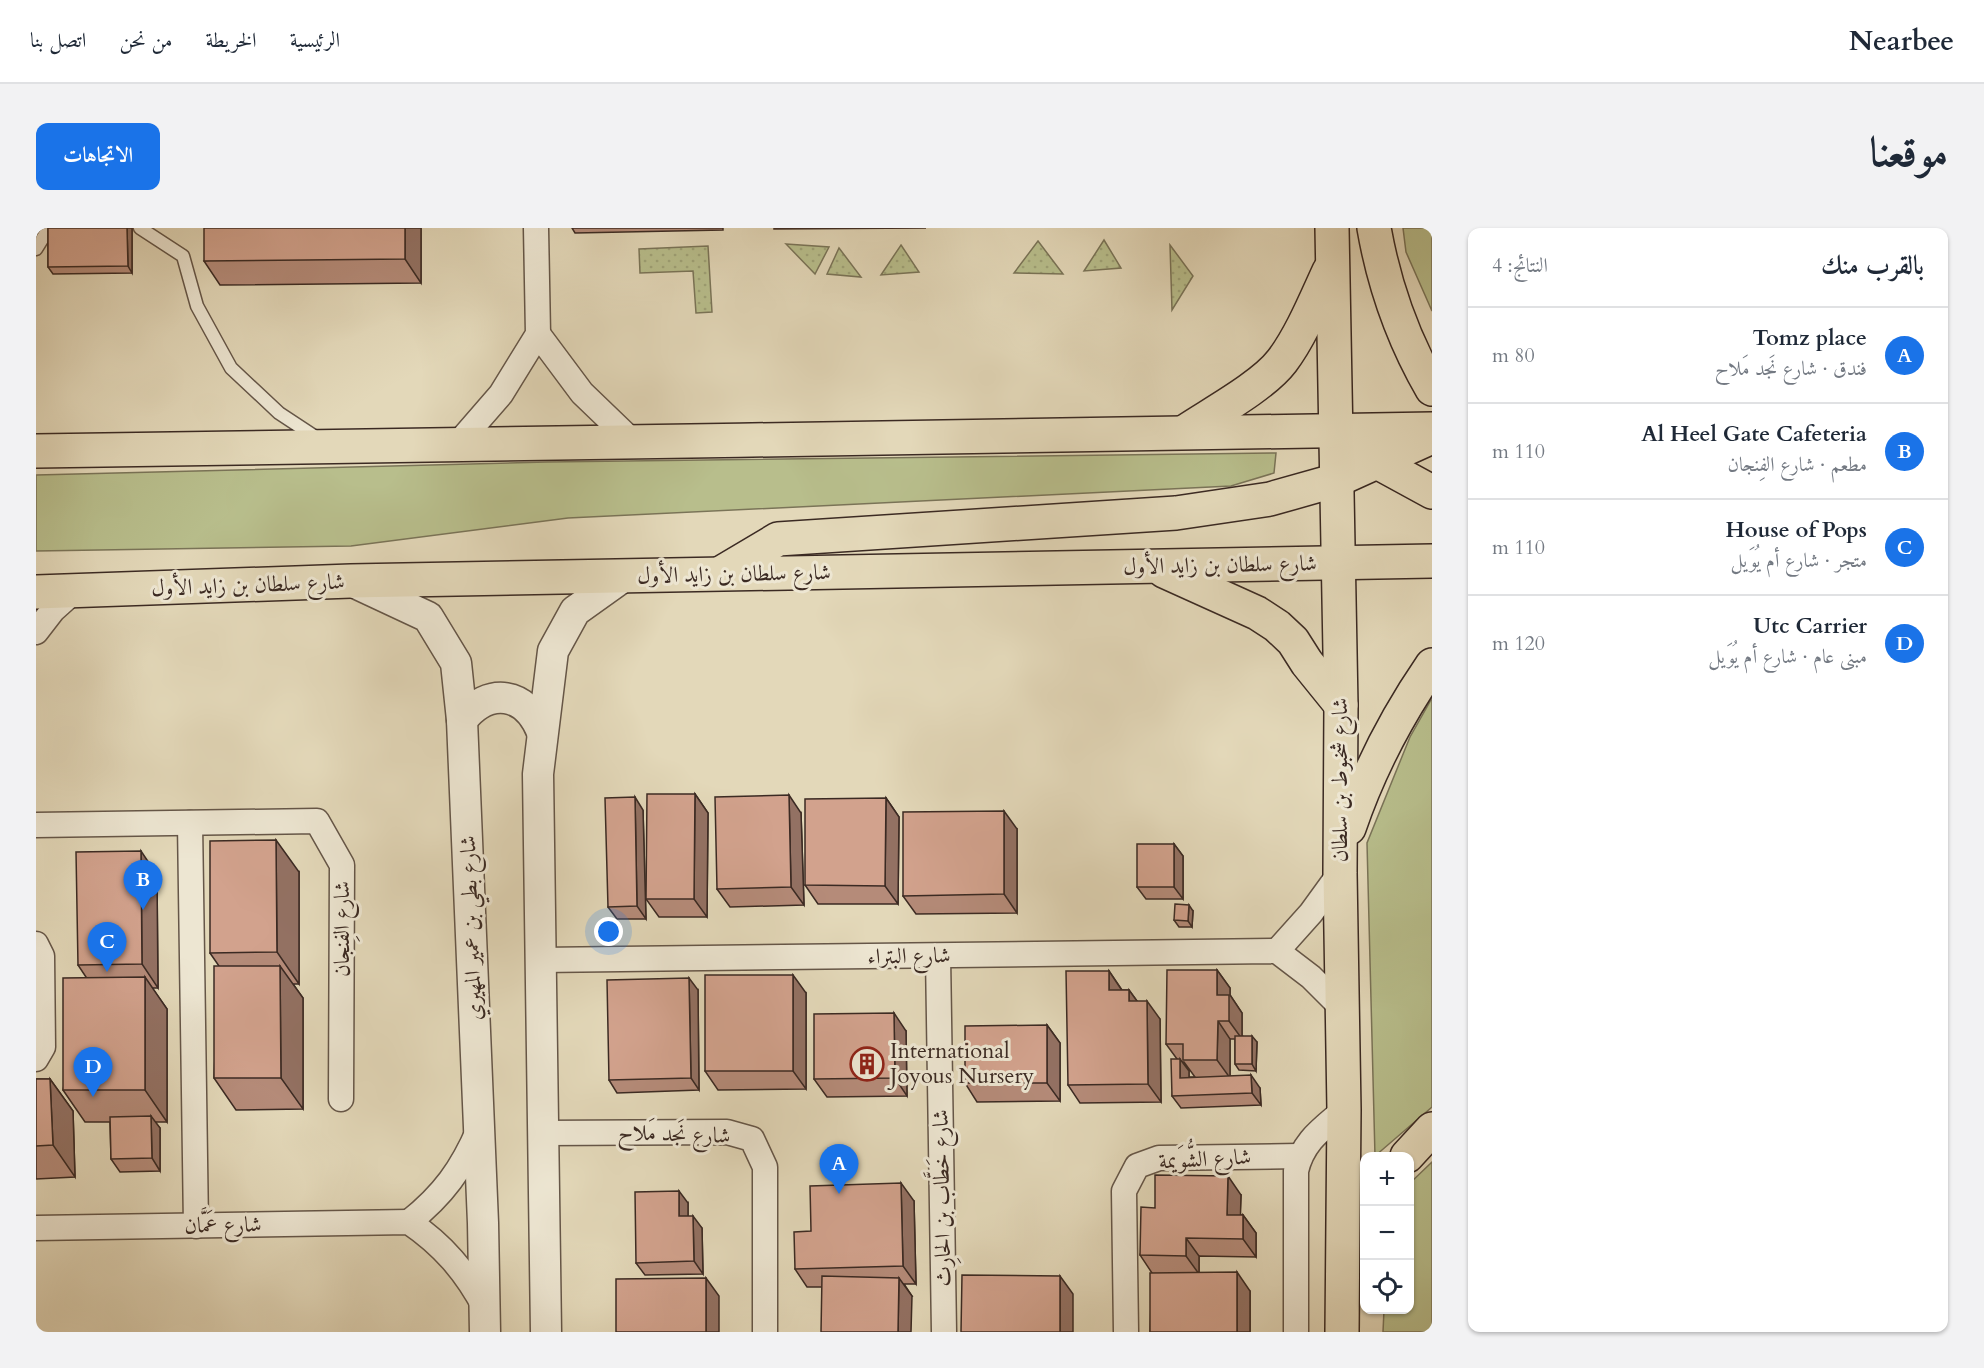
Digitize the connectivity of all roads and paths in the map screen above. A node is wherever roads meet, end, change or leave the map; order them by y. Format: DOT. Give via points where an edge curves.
graph roads {
  1 [pos="50,228"];
  2 [pos="140,228"];
  3 [pos="536,228"];
  4 [pos="1332,228"];
  5 [pos="1374,228"];
  6 [pos="36,249"];
  7 [pos="1332,264"];
  8 [pos="538,334"];
  9 [pos="1432,389"];
  10 [pos="1432,429"];
  11 [pos="1335,430"];
  12 [pos="1186,431"];
  13 [pos="1432,437"];
  14 [pos="634,443"];
  15 [pos="455,447"];
  16 [pos="334,449"];
  17 [pos="36,451"];
  18 [pos="1377,462"];
  19 [pos="1337,480"];
  20 [pos="1432,492"];
  21 [pos="1432,561"];
  22 [pos="1338,563"];
  23 [pos="1154,566"];
  24 [pos="719,574"];
  25 [pos="624,576"];
  26 [pos="351,581"];
  27 [pos="36,592"];
  28 [pos="73,592"];
  29 [pos="36,632"];
  30 [pos="1432,665"];
  31 [pos="1341,705"];
  32 [pos="462,720"];
  33 [pos="542,732"];
  34 [pos="190,823"];
  35 [pos="36,825"];
  36 [pos="1340,863"];
  37 [pos="36,944"];
  38 [pos="1277,951"];
  39 [pos="938,956"];
  40 [pos="540,960"];
  41 [pos="1342,1008"];
  42 [pos="36,1059"];
  43 [pos="341,1099"];
  44 [pos="1344,1110"];
  45 [pos="479,1129"];
  46 [pos="1432,1129"];
  47 [pos="543,1133"];
  48 [pos="1411,1152"];
  49 [pos="1299,1156"];
  50 [pos="409,1222"];
  51 [pos="196,1226"];
  52 [pos="36,1228"];
  53 [pos="1360,1244"];
  54 [pos="1343,1286"];
  55 [pos="485,1320"];
  56 [pos="546,1332"];
  57 [pos="765,1332"];
  58 [pos="944,1332"];
  59 [pos="1126,1332"];
  60 [pos="1296,1332"];
  61 [pos="1342,1332"];
  1 -- 6 [label="lane"];
  2 -- 16 [label="lane" via="183,256 197,306 231,368 279,413"];
  3 -- 8 [label="street"];
  4 -- 7 [label="main road, شارع شخبوط بن سلطان"];
  5 -- 9 [label="main road" via="1391,301"];
  7 -- 11 [label="main road, شارع شخبوط بن سلطان"];
  7 -- 12 [label="main road" via="1282,361 1259,383"];
  8 -- 14 [label="street" via="582,393"];
  8 -- 15 [label="street" via="501,394"];
  10 -- 11 [label="main road"];
  11 -- 12 [label="main road"];
  11 -- 18 [label="main road"];
  11 -- 19 [label="main road, شارع شخبوط بن سلطان"];
  12 -- 14 [label="main road"];
  13 -- 18 [label="main road"];
  14 -- 15 [label="main road"];
  15 -- 16 [label="main road"];
  16 -- 17 [label="main road"];
  18 -- 19 [label="main road"];
  18 -- 20 [label="main road"];
  19 -- 22 [label="main road, شارع شخبوط بن سلطان"];
  19 -- 24 [label="main road" via="1270,499 1176,513 778,539"];
  21 -- 22 [label="main road, شارع سلطان بن زايد الأول"];
  22 -- 23 [label="main road, شارع سلطان بن زايد الأول"];
  22 -- 31 [label="main road, شارع شخبوط بن سلطان"];
  23 -- 24 [label="main road, شارع سلطان بن زايد الأول"];
  23 -- 31 [label="main road" via="1238,603 1277,626"];
  24 -- 25 [label="main road, شارع سلطان بن زايد الأول"];
  25 -- 26 [label="main road, شارع سلطان بن زايد الأول"];
  25 -- 33 [label="street" via="575,611 552,651"];
  26 -- 28 [label="main road, شارع سلطان بن زايد الأول"];
  26 -- 32 [label="street, شارع بطي بن عمير المهيري" via="428,617 456,663"];
  27 -- 28 [label="main road, شارع سلطان بن زايد الأول"];
  28 -- 29 [label="street"];
  30 -- 36 [label="main road" via="1380,750 1358,800"];
  31 -- 36 [label="main road, شارع شخبوط بن سلطان"];
  32 -- 33 [label="street" via="471,708 499,697 527,707"];
  32 -- 45 [label="street, شارع بطي بن عمير المهيري"];
  33 -- 40 [label="street" via="538,774"];
  34 -- 35 [label="street, شارع الفِنجان"];
  34 -- 43 [label="street, شارع الفِنجان" via="317,821 342,865"];
  34 -- 51 [label="street"];
  36 -- 38 [label="street" via="1311,913"];
  36 -- 41 [label="main road, شارع شخبوط بن سلطان"];
  37 -- 42 [label="street" via="42,956 43,1047"];
  38 -- 39 [label="street, شارع البتراء"];
  38 -- 41 [label="street"];
  39 -- 40 [label="street, شارع البتراء"];
  39 -- 58 [label="street, شارع خَطَّاب بن الحارِث"];
  40 -- 47 [label="street"];
  41 -- 44 [label="main road, شارع شخبوط بن سلطان"];
  44 -- 49 [label="street" via="1315,1135"];
  44 -- 54 [label="main road, شارع شخبوط بن سلطان"];
  45 -- 50 [label="street" via="470,1151 444,1190"];
  45 -- 55 [label="street, شارع بطي بن عمير المهيري"];
  46 -- 48 [label="main road"];
  47 -- 56 [label="street"];
  47 -- 57 [label="street, شارع نَجد مَلاح" via="727,1132 752,1139 765,1167"];
  49 -- 59 [label="street, شارع الشُّوَيمة" via="1160,1158 1137,1166 1124,1191"];
  49 -- 60 [label="street"];
  50 -- 51 [label="street, شارع عَمَّان"];
  50 -- 55 [label="street" via="453,1259 474,1287"];
  51 -- 52 [label="street, شارع عَمَّان"];
  53 -- 54 [label="main road"];
  54 -- 61 [label="main road, شارع شخبوط بن سلطان"];
}
